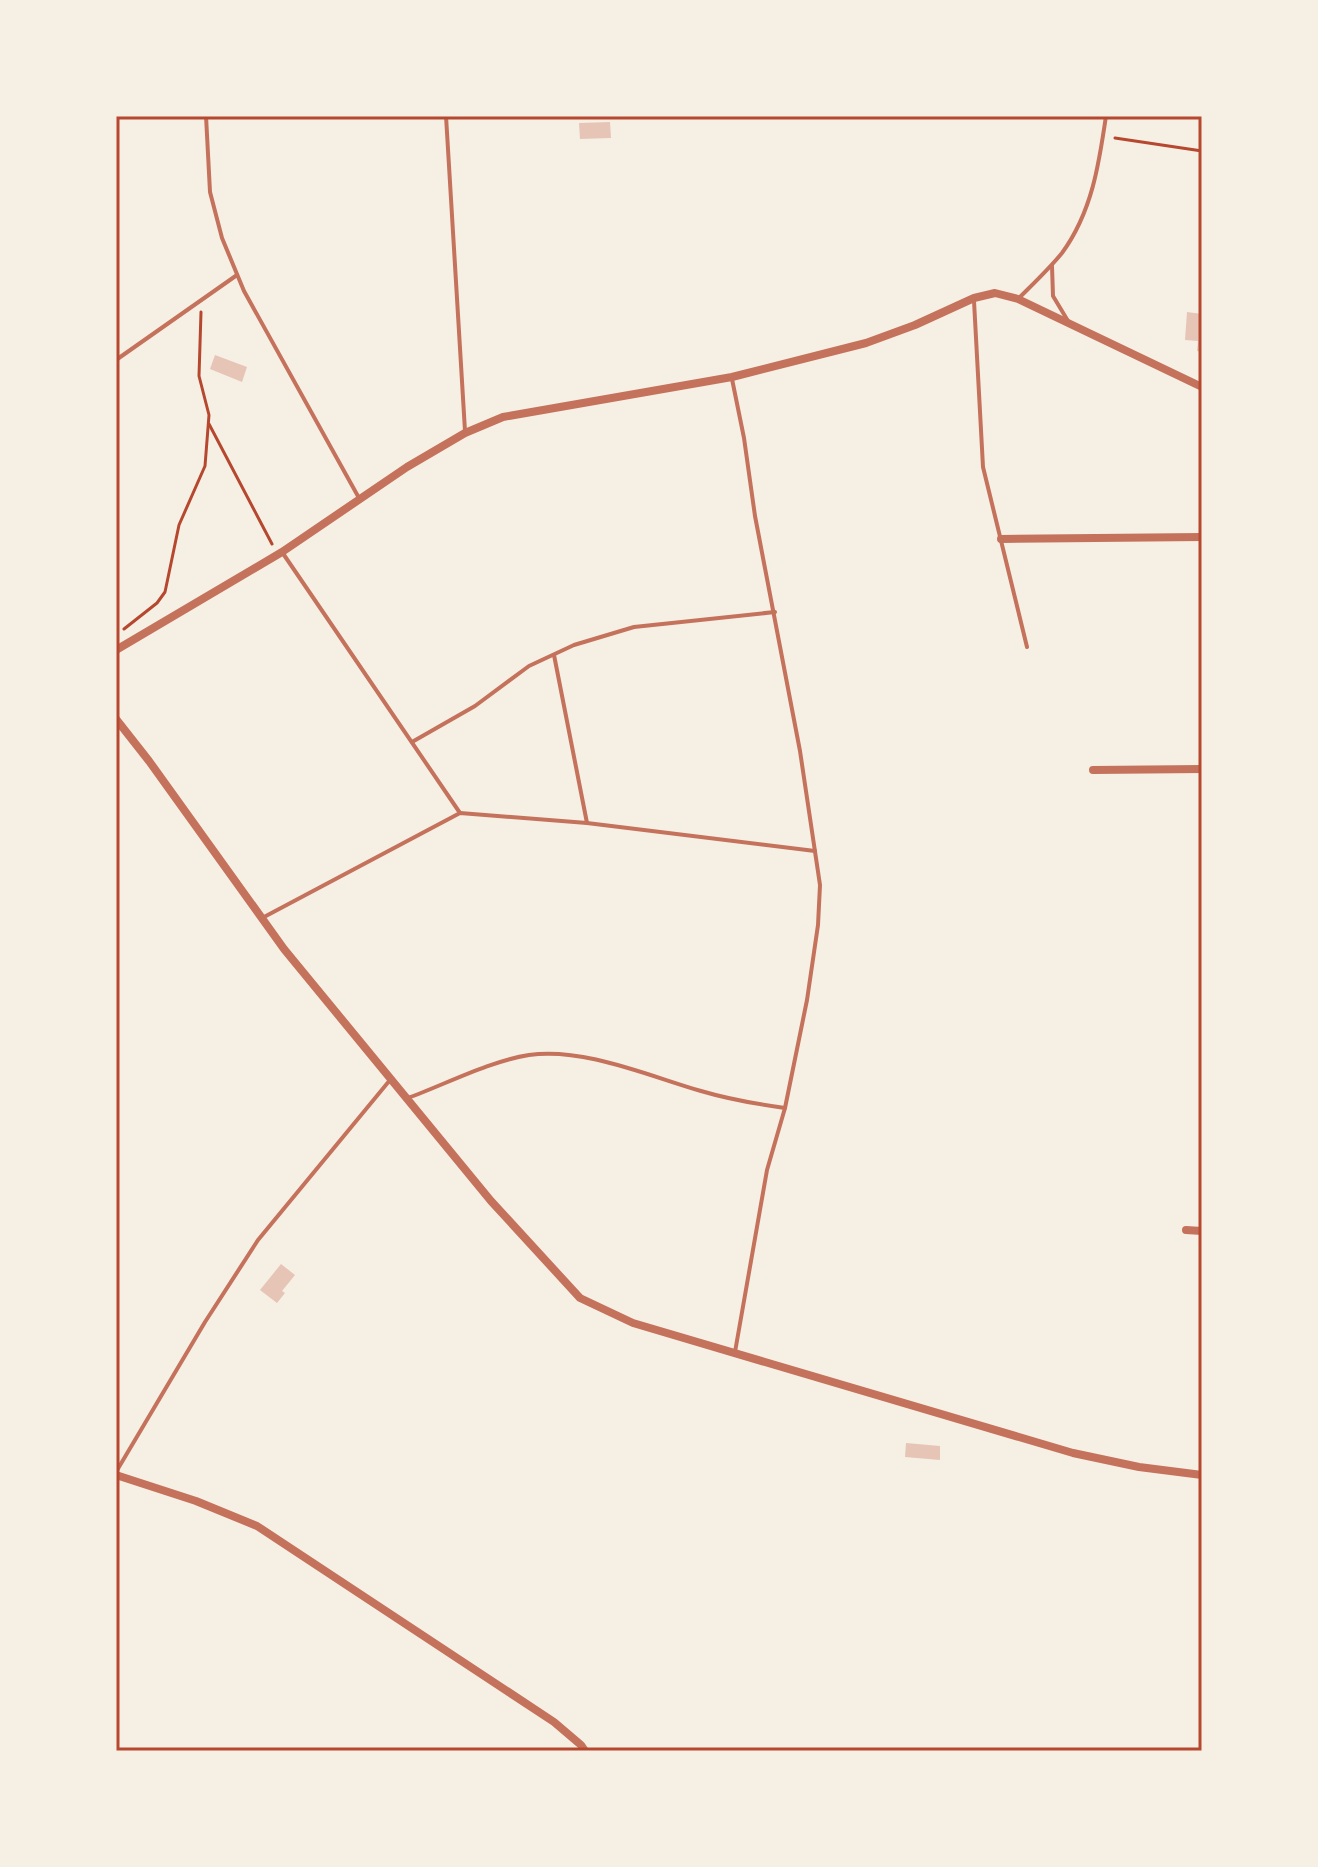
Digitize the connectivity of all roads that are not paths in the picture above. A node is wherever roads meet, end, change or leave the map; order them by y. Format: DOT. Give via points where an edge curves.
graph roads {
  1 [pos="206,116"];
  2 [pos="446,116"];
  3 [pos="1106,116"];
  4 [pos="1052,263"];
  5 [pos="237,275"];
  6 [pos="974,298"];
  7 [pos="1018,299"];
  8 [pos="1068,322"];
  9 [pos="116,360"];
  10 [pos="732,377"];
  11 [pos="1202,387"];
  12 [pos="465,433"];
  13 [pos="360,499"];
  14 [pos="1202,537"];
  15 [pos="1001,539"];
  16 [pos="280,553"];
  17 [pos="775,612"];
  18 [pos="1027,647"];
  19 [pos="116,650"];
  20 [pos="554,655"];
  21 [pos="116,719"];
  22 [pos="412,742"];
  23 [pos="1202,769"];
  24 [pos="1093,770"];
  25 [pos="460,813"];
  26 [pos="587,823"];
  27 [pos="816,851"];
  28 [pos="262,918"];
  29 [pos="390,1080"];
  30 [pos="406,1099"];
  31 [pos="785,1108"];
  32 [pos="1186,1230"];
  33 [pos="1202,1231"];
  34 [pos="735,1352"];
  35 [pos="116,1474"];
  36 [pos="1202,1475"];
  37 [pos="585,1751"];
  1 -- 5 [label="lane" via="210,192"];
  2 -- 12 [label="lane"];
  3 -- 4 [label="lane" via="1087,207"];
  4 -- 7 [label="lane"];
  4 -- 8 [label="lane" via="1053,296"];
  5 -- 9 [label="lane"];
  5 -- 13 [label="lane"];
  6 -- 7 [label="street" via="995,293"];
  6 -- 10 [label="street" via="866,343"];
  6 -- 15 [label="lane" via="983,467"];
  7 -- 8 [label="street"];
  8 -- 11 [label="street"];
  10 -- 12 [label="street" via="503,417"];
  10 -- 17 [label="lane"];
  12 -- 13 [label="street"];
  13 -- 16 [label="street"];
  14 -- 15 [label="street"];
  15 -- 18 [label="lane"];
  16 -- 19 [label="street"];
  16 -- 22 [label="lane"];
  17 -- 20 [label="lane" via="634,627"];
  17 -- 27 [label="lane"];
  20 -- 22 [label="lane"];
  20 -- 26 [label="lane"];
  21 -- 28 [label="street"];
  22 -- 25 [label="lane"];
  23 -- 24 [label="street"];
  25 -- 26 [label="lane"];
  25 -- 28 [label="lane"];
  26 -- 27 [label="lane"];
  27 -- 31 [label="lane" via="818,925"];
  28 -- 29 [label="street"];
  29 -- 30 [label="street"];
  29 -- 35 [label="lane" via="258,1240"];
  30 -- 31 [label="lane" via="503,1061 553,1053"];
  30 -- 34 [label="street" via="580,1298 633,1323"];
  31 -- 34 [label="lane" via="767,1170"];
  32 -- 33 [label="street"];
  34 -- 36 [label="street" via="1073,1453"];
  35 -- 37 [label="street" via="257,1526 554,1722"];
}
